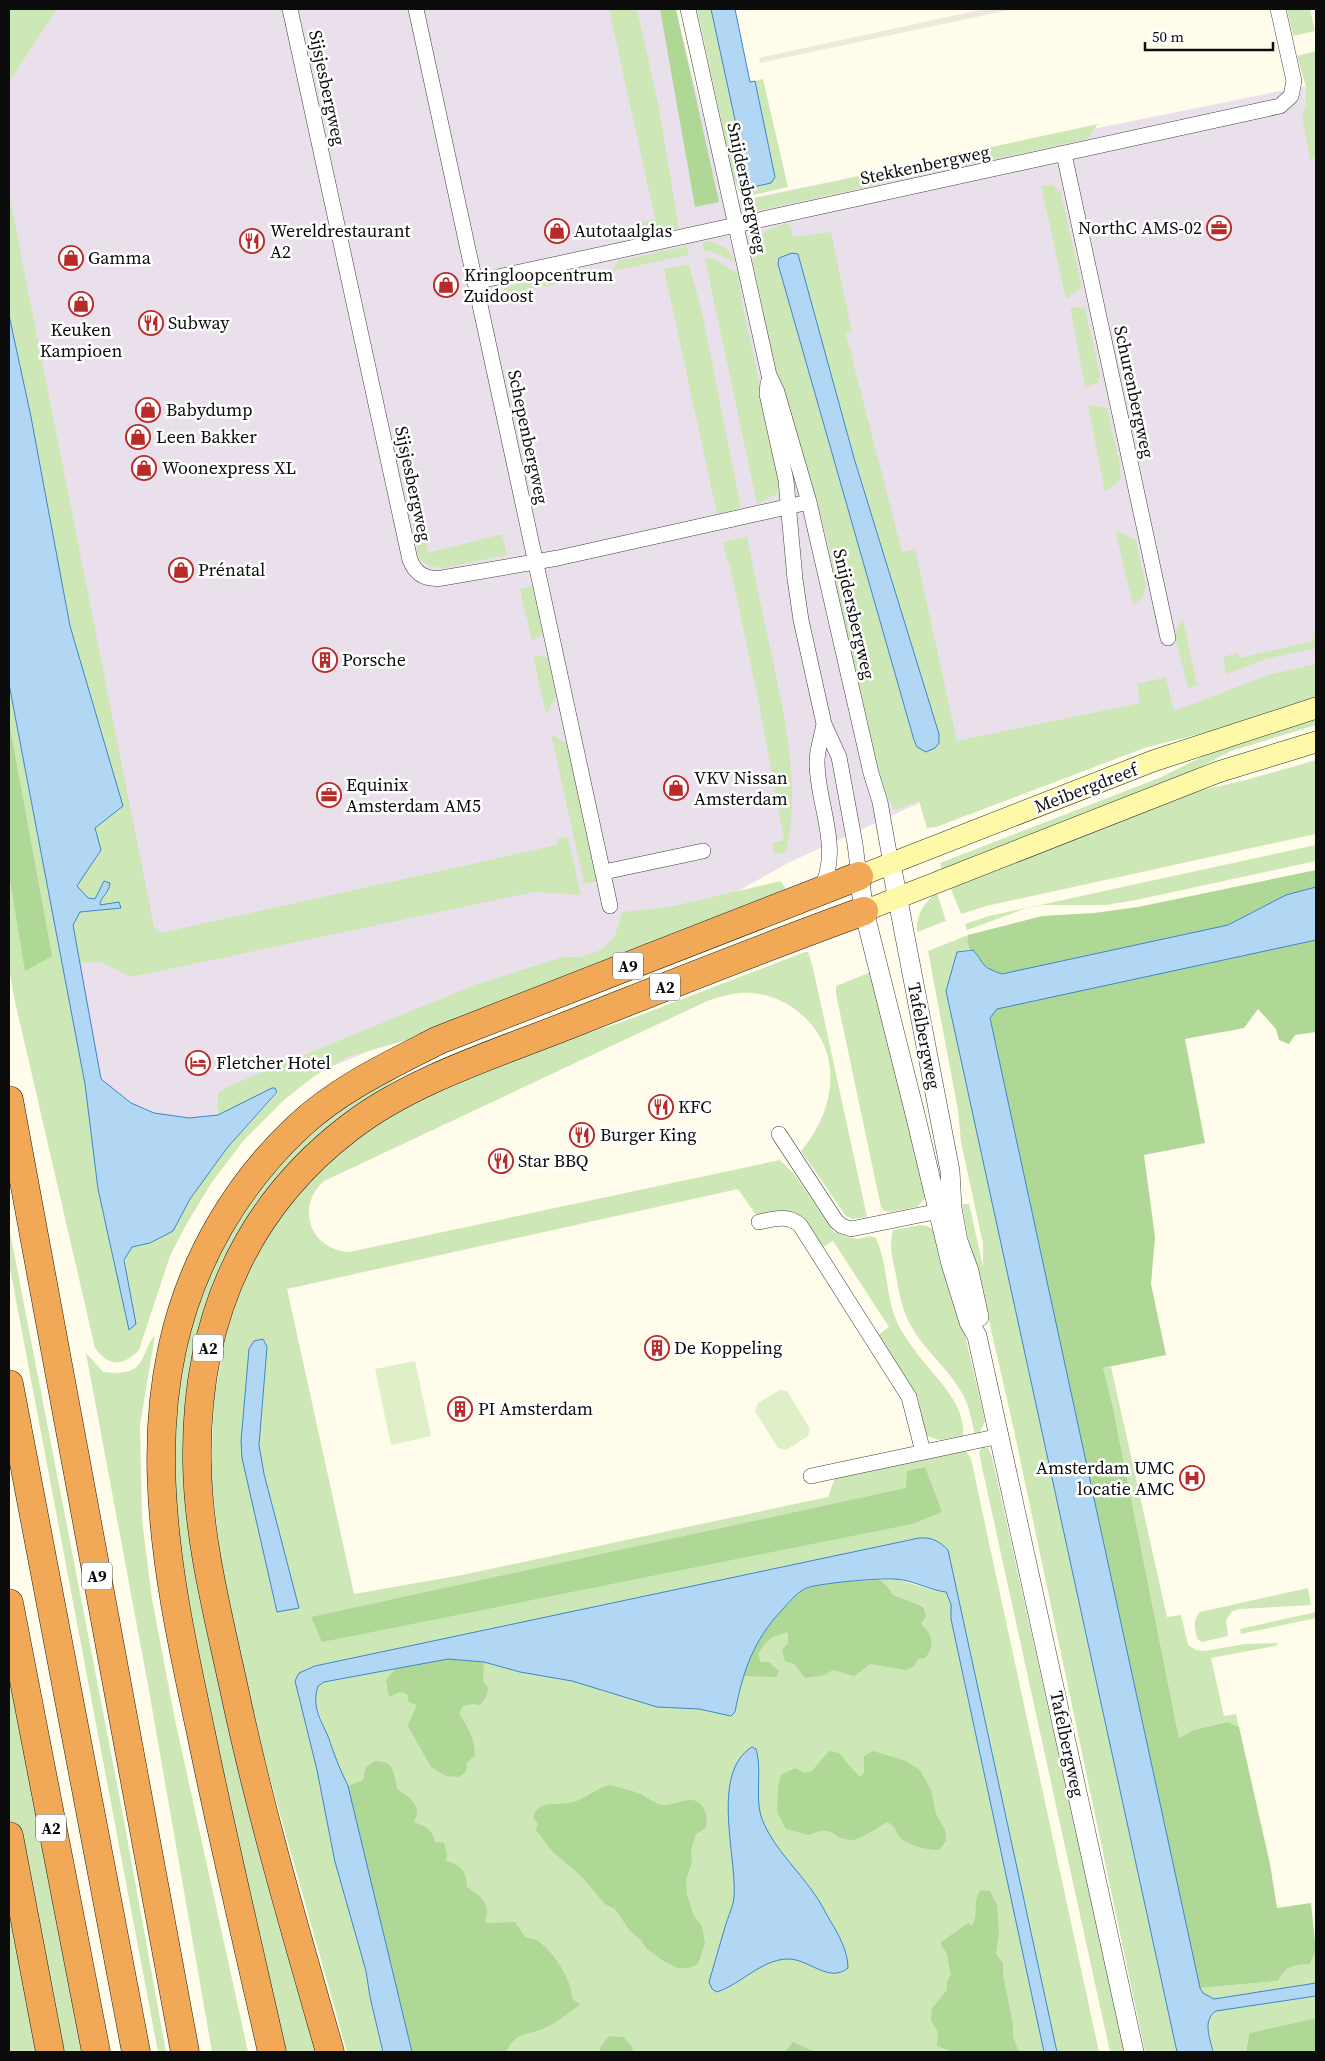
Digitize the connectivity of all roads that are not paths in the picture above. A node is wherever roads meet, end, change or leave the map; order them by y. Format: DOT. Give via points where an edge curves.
graph roads {
  1 [pos="290,9"];
  2 [pos="416,9"];
  3 [pos="688,9"];
  4 [pos="1278,9"];
  5 [pos="1064,154"];
  6 [pos="736,226"];
  7 [pos="475,282"];
  8 [pos="769,375"];
  9 [pos="809,502"];
  10 [pos="789,507"];
  11 [pos="535,561"];
  12 [pos="1168,638"];
  13 [pos="1316,708"];
  14 [pos="824,724"];
  15 [pos="1316,742"];
  16 [pos="704,851"];
  17 [pos="891,864"];
  18 [pos="604,872"];
  19 [pos="859,876"];
  20 [pos="820,891"];
  21 [pos="896,898"];
  22 [pos="610,906"];
  23 [pos="864,910"];
  24 [pos="9,1100"];
  25 [pos="779,1134"];
  26 [pos="946,1210"];
  27 [pos="758,1222"];
  28 [pos="9,1384"];
  29 [pos="1000,1436"];
  30 [pos="923,1452"];
  31 [pos="811,1476"];
  32 [pos="9,1603"];
  33 [pos="9,1836"];
  34 [pos="50,2052"];
  35 [pos="96,2052"];
  36 [pos="136,2052"];
  37 [pos="185,2052"];
  38 [pos="272,2052"];
  39 [pos="330,2052"];
  40 [pos="1134,2052"];
  1 -- 11 [label="street, Sijsjesbergweg" via="412,566 420,575 435,579"];
  2 -- 7 [label="street, Schepenbergweg"];
  3 -- 6 [label="street, Snijdersbergweg"];
  4 -- 5 [label="street, Stekkenbergweg" via="1294,81 1291,96 1280,106"];
  5 -- 6 [label="street, Stekkenbergweg"];
  5 -- 12 [label="street, Schurenbergweg"];
  6 -- 7 [label="street, Stekkenbergweg"];
  6 -- 8 [label="street, Snijdersbergweg"];
  7 -- 11 [label="street, Schepenbergweg"];
  8 -- 9 [label="street, Snijdersbergweg" via="777,392"];
  8 -- 10 [label="street, Snijdersbergweg" via="767,394"];
  9 -- 10 [label="street, Sijsjesbergweg"];
  9 -- 17 [label="street, Snijdersbergweg" via="880,802"];
  10 -- 11 [label="street, Sijsjesbergweg"];
  10 -- 14 [label="street, Snijdersbergweg" via="795,579"];
  11 -- 18 [label="street, Schepenbergweg"];
  13 -- 17 [label="main road, Meibergdreef" via="1153,761"];
  14 -- 19 [label="street, Snijdersbergweg" via="839,756"];
  14 -- 20 [label="street, Snijdersbergweg" via="817,761 831,854"];
  15 -- 21 [label="main road, Meibergdreef" via="1218,772"];
  16 -- 18 [label="street"];
  17 -- 19 [label="main road, Meibergdreef"];
  17 -- 21 [label="street, Tafelbergweg"];
  18 -- 22 [label="street, Schepenbergweg"];
  19 -- 20 [label="highway, A9"];
  19 -- 23 [label="street, Tafelbergweg"];
  20 -- 38 [label="highway, A9" via="439,1040 373,1074 300,1125 274,1151 245,1186 203,1254 176,1328 163,1395 160,1438 166,1546 203,1745"];
  21 -- 23 [label="main road, Meibergdreef"];
  21 -- 26 [label="street, Tafelbergweg" via="948,1161"];
  23 -- 26 [label="street, Tafelbergweg"];
  23 -- 39 [label="highway, A2" via="456,1069 381,1107 349,1128 299,1173 270,1208 243,1250 228,1282 208,1347 199,1398 197,1465 201,1517 212,1591 255,1784"];
  24 -- 37 [label="highway, A9"];
  25 -- 26 [label="street" via="842,1226 850,1229"];
  26 -- 29 [label="street, Tafelbergweg" via="951,1264 969,1322 978,1336"];
  27 -- 30 [label="street" via="784,1218 800,1226 909,1397"];
  28 -- 36 [label="highway, A2"];
  29 -- 30 [label="street"];
  29 -- 40 [label="street, Tafelbergweg"];
  30 -- 31 [label="street"];
  32 -- 35 [label="highway, A2"];
  33 -- 34 [label="highway"];
}
